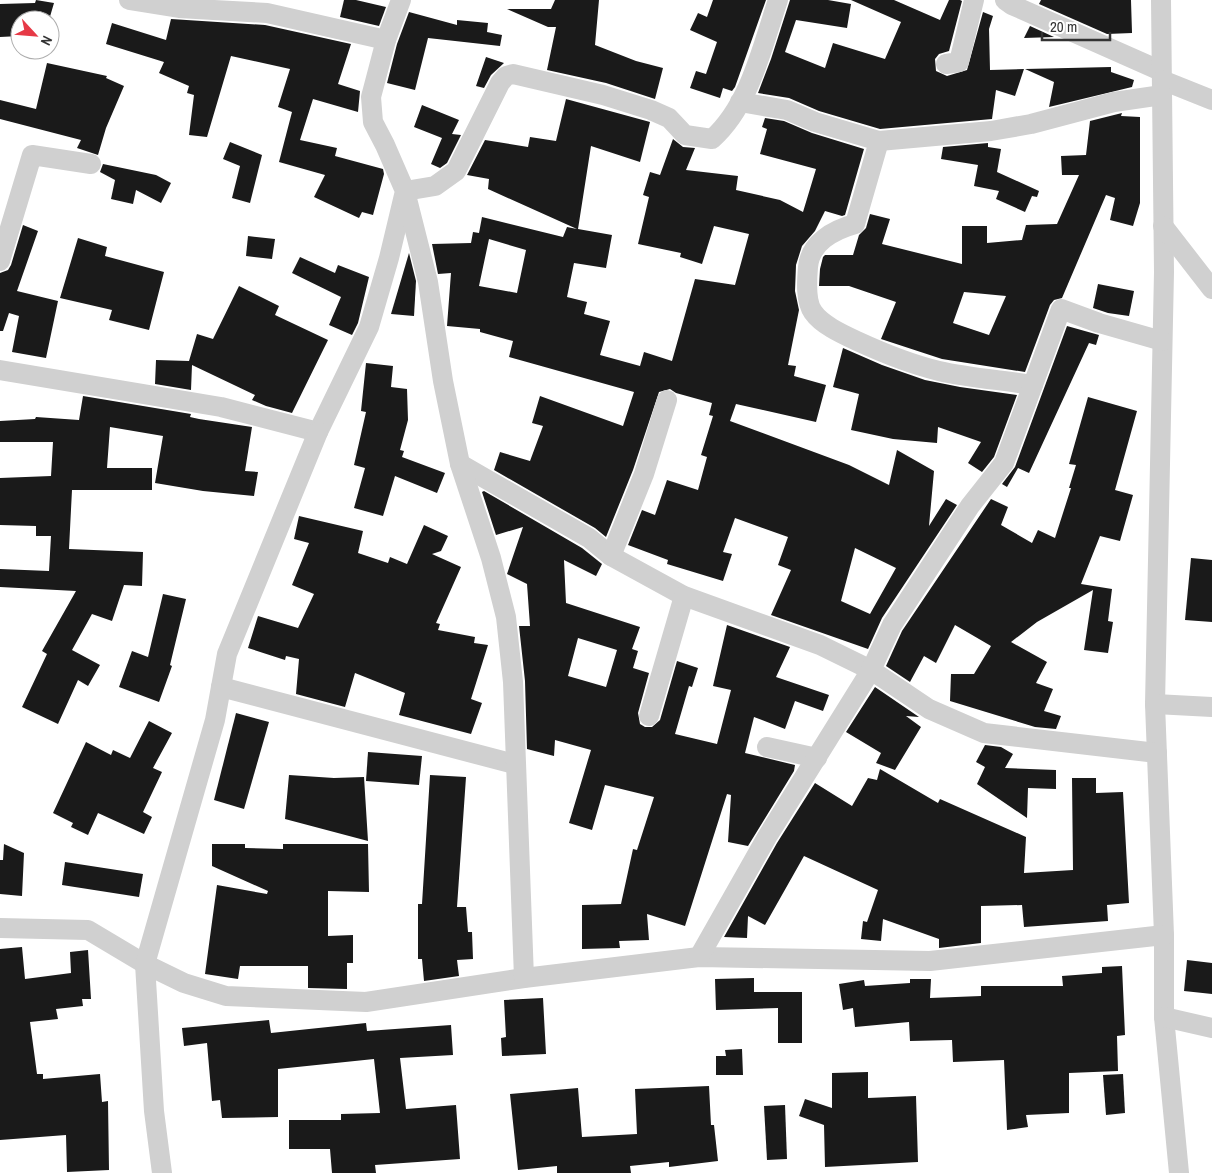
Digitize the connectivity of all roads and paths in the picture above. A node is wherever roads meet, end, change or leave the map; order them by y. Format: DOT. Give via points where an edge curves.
graph roads {
  1 [pos="129,0"];
  2 [pos="401,0"];
  3 [pos="778,0"];
  4 [pos="974,0"];
  5 [pos="1005,0"];
  6 [pos="1161,0"];
  7 [pos="386,40"];
  8 [pos="946,64"];
  9 [pos="1162,82"];
  10 [pos="1212,100"];
  11 [pos="740,102"];
  12 [pos="879,141"];
  13 [pos="91,164"];
  14 [pos="404,191"];
  15 [pos="1163,226"];
  16 [pos="0,261"];
  17 [pos="1212,289"];
  18 [pos="1162,341"];
  19 [pos="0,370"];
  20 [pos="1033,385"];
  21 [pos="667,400"];
  22 [pos="318,432"];
  23 [pos="460,464"];
  24 [pos="611,556"];
  25 [pos="684,596"];
  26 [pos="872,670"];
  27 [pos="221,686"];
  28 [pos="1155,704"];
  29 [pos="1212,707"];
  30 [pos="649,716"];
  31 [pos="767,748"];
  32 [pos="1158,753"];
  33 [pos="817,758"];
  34 [pos="514,764"];
  35 [pos="0,928"];
  36 [pos="1164,935"];
  37 [pos="699,957"];
  38 [pos="145,964"];
  39 [pos="524,978"];
  40 [pos="1164,1017"];
  41 [pos="1212,1028"];
  42 [pos="162,1173"];
  43 [pos="1179,1173"];
  1 -- 7 [label="street" via="179,8 267,13"];
  2 -- 7 [label="street"];
  3 -- 11 [label="street"];
  4 -- 8 [label="street" via="959,62"];
  5 -- 9 [label="street"];
  6 -- 9 [label="street"];
  7 -- 14 [label="street" via="371,96 373,122"];
  9 -- 10 [label="street"];
  9 -- 12 [label="street" via="1114,102 1031,124 991,132"];
  9 -- 15 [label="street"];
  11 -- 12 [label="street" via="787,110"];
  11 -- 14 [label="street" via="723,129 712,139 685,135 669,118 651,110 513,74 500,83 456,171 436,186"];
  12 -- 20 [label="street" via="855,224 838,229 816,246 809,256 808,290 812,310 822,321 846,336 907,362 940,371"];
  13 -- 16 [label="street" via="32,155"];
  14 -- 22 [label="street" via="369,327"];
  14 -- 23 [label="street" via="428,282"];
  15 -- 17 [label="street"];
  15 -- 18 [label="street"];
  18 -- 20 [label="street" via="1100,324 1061,309"];
  18 -- 28 [label="street"];
  19 -- 22 [label="street" via="221,407"];
  20 -- 26 [label="street" via="1004,462 970,506 892,625"];
  21 -- 24 [label="street" via="644,474"];
  22 -- 27 [label="street" via="227,654"];
  23 -- 24 [label="street" via="589,538"];
  23 -- 34 [label="street" via="491,558 506,617 513,682"];
  24 -- 25 [label="street"];
  25 -- 26 [label="street" via="820,645"];
  25 -- 30 [label="street"];
  26 -- 32 [label="street" via="929,709 984,733"];
  26 -- 33 [label="street"];
  27 -- 34 [label="street"];
  27 -- 38 [label="street" via="215,720"];
  28 -- 29 [label="street"];
  28 -- 32 [label="street"];
  31 -- 33 [label="street"];
  32 -- 36 [label="street"];
  33 -- 37 [label="street" via="767,837"];
  34 -- 39 [label="street"];
  35 -- 38 [label="street" via="88,930"];
  36 -- 37 [label="street" via="930,962"];
  36 -- 40 [label="street"];
  37 -- 39 [label="street"];
  38 -- 39 [label="street" via="184,983 226,996 307,1000 366,1002"];
  38 -- 42 [label="street" via="154,1111"];
  40 -- 41 [label="street"];
  40 -- 43 [label="street"];
}
